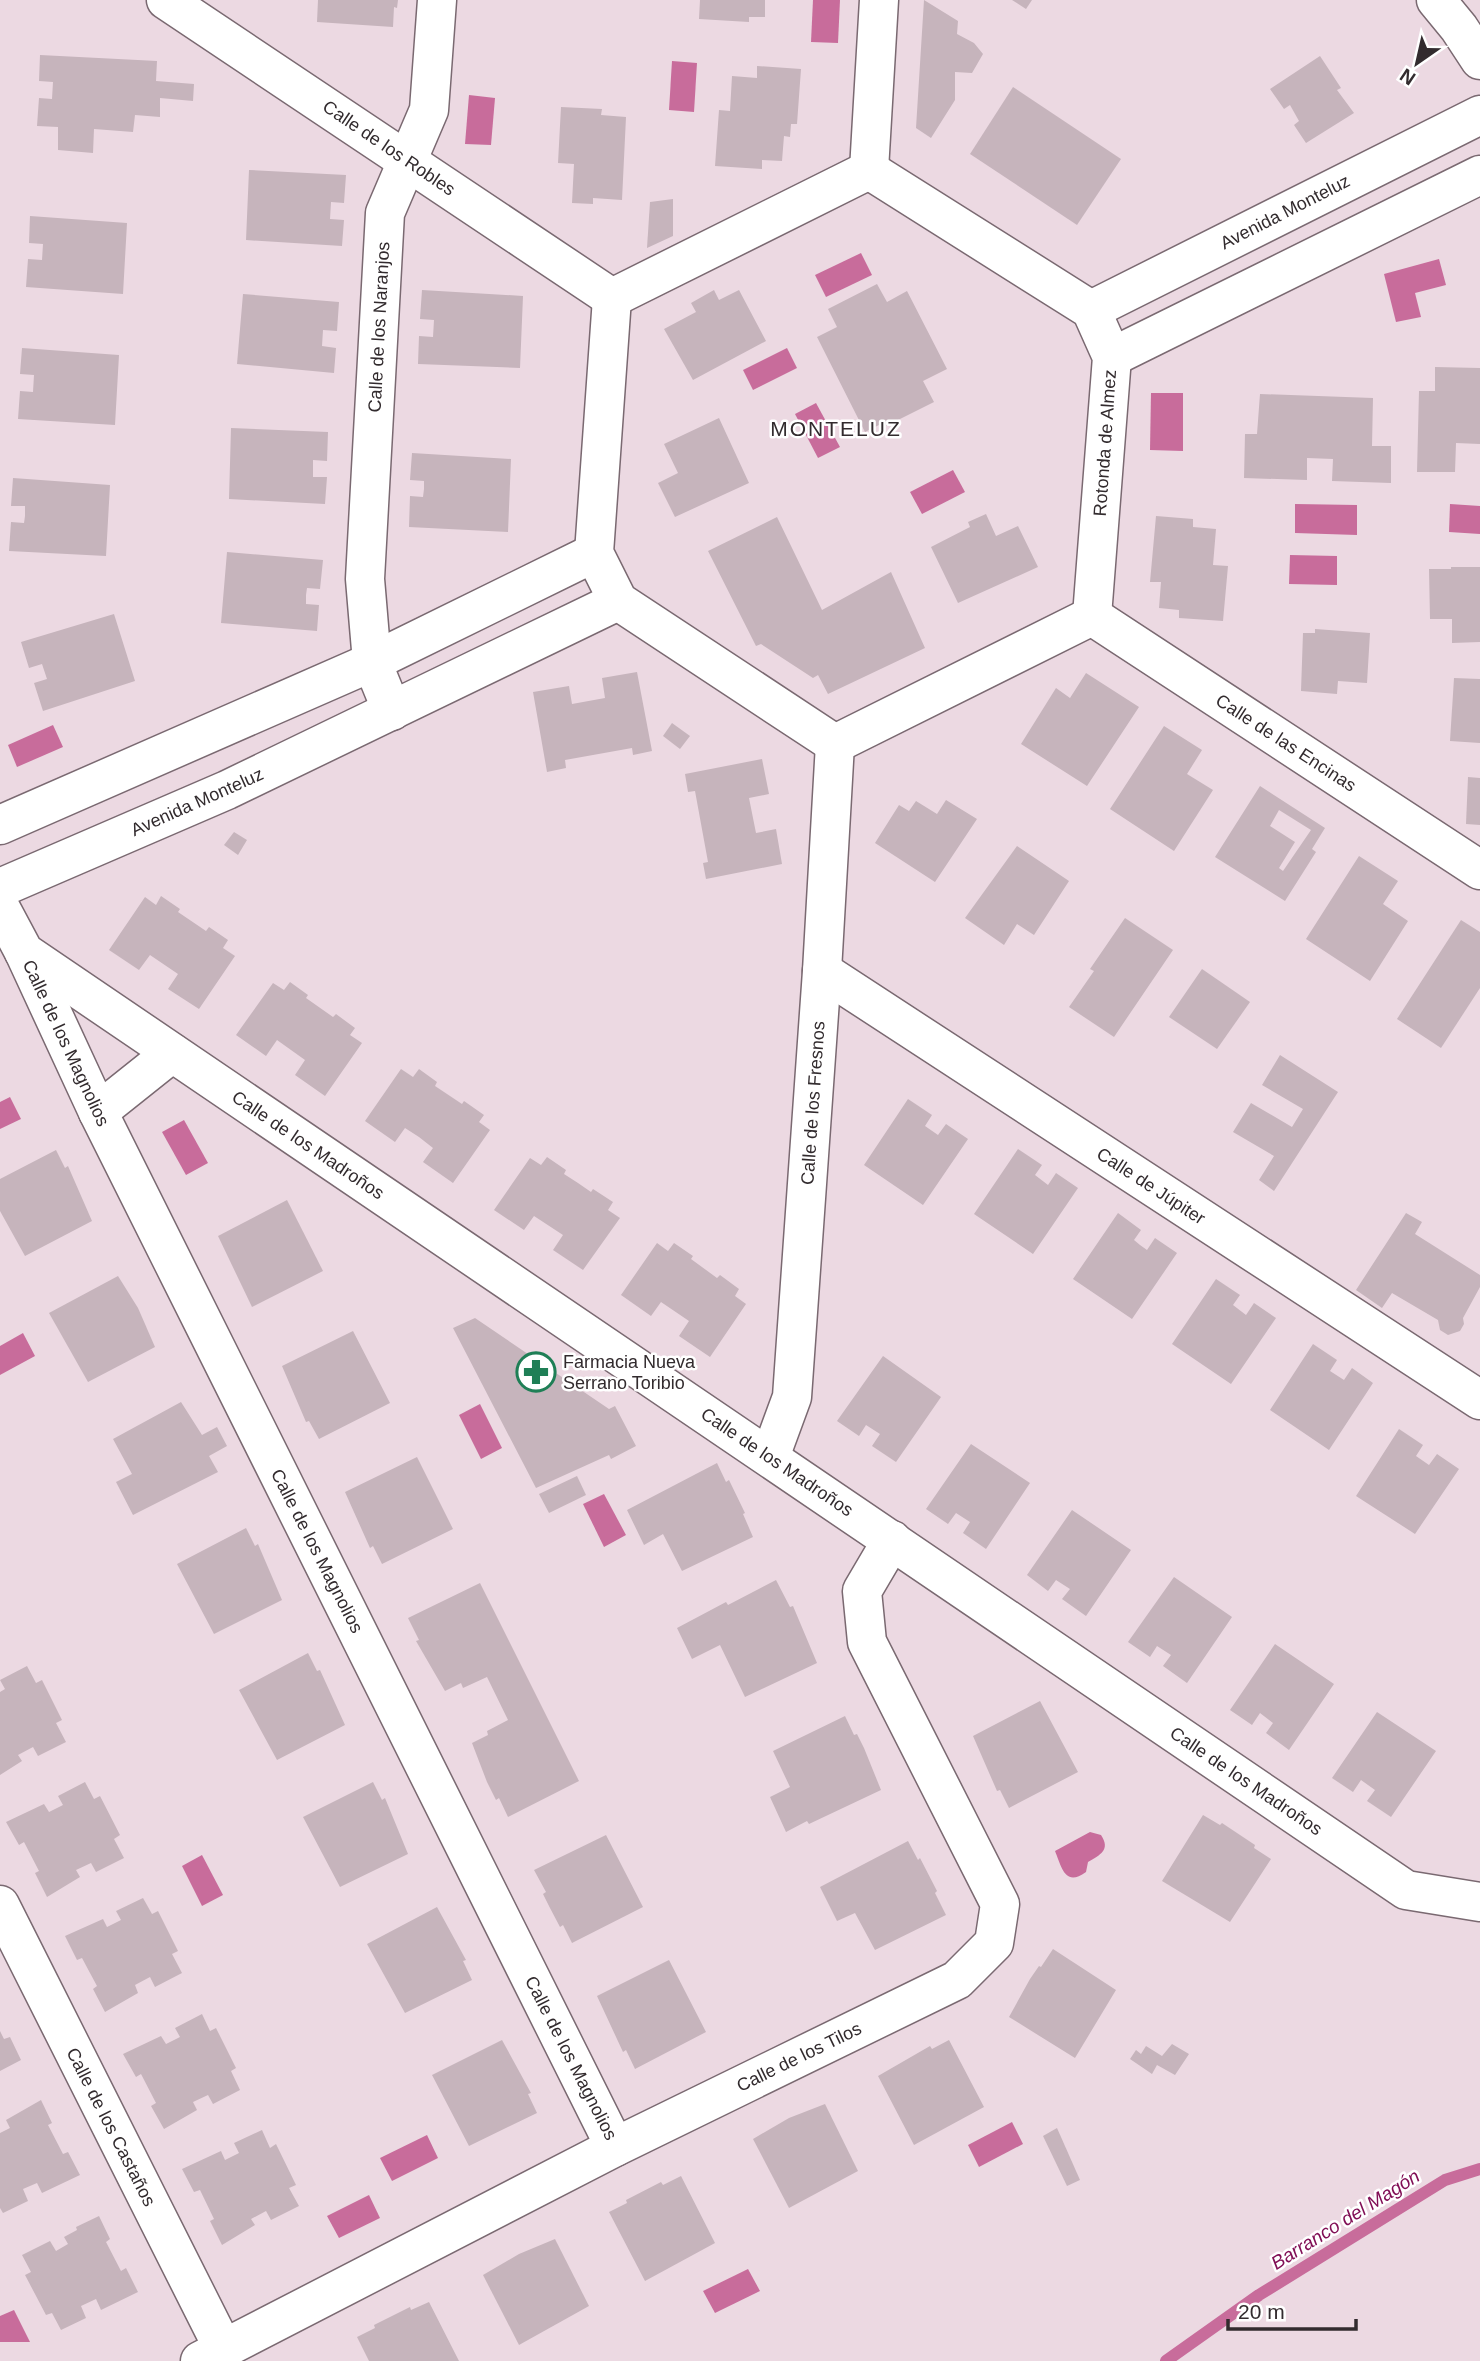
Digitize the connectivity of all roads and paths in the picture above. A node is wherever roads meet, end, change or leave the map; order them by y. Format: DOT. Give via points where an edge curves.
graph roads {
  1 [pos="166,0"];
  2 [pos="438,0"];
  3 [pos="879,0"];
  4 [pos="1436,0"];
  5 [pos="1480,61"];
  6 [pos="1480,115"];
  7 [pos="409,161"];
  8 [pos="869,170"];
  9 [pos="1480,175"];
  10 [pos="612,298"];
  11 [pos="1091,310"];
  12 [pos="1112,358"];
  13 [pos="594,553"];
  14 [pos="618,601"];
  15 [pos="1092,616"];
  16 [pos="372,662"];
  17 [pos="392,711"];
  18 [pos="835,744"];
  19 [pos="0,825"];
  20 [pos="1480,870"];
  21 [pos="0,888"];
  22 [pos="0,907"];
  23 [pos="24,952"];
  24 [pos="822,971"];
  25 [pos="172,1053"];
  26 [pos="98,1112"];
  27 [pos="1480,1400"];
  28 [pos="770,1457"];
  29 [pos="892,1540"];
  30 [pos="1479,1892"];
  31 [pos="0,1905"];
  32 [pos="615,2147"];
  33 [pos="211,2354"];
  1 -- 7 [label="street, Calle de los Robles"];
  2 -- 7 [label="street, Calle de los Naranjos" via="429,110"];
  3 -- 8 [label="street"];
  4 -- 5 [label="street"];
  6 -- 11 [label="street, Avenida Monteluz"];
  7 -- 10 [label="street, Calle de los Robles"];
  7 -- 16 [label="street, Calle de los Naranjos" via="385,213 365,579"];
  8 -- 10 [label="street"];
  8 -- 11 [label="street"];
  9 -- 12 [label="street"];
  10 -- 13 [label="street"];
  11 -- 12 [label="street, Rotonda de Almez"];
  12 -- 15 [label="street, Rotonda de Almez"];
  13 -- 14 [label="street"];
  13 -- 16 [label="street"];
  14 -- 17 [label="street, Avenida Monteluz"];
  14 -- 18 [label="street"];
  15 -- 18 [label="street"];
  15 -- 20 [label="street, Calle de las Encinas"];
  16 -- 17 [label="street"];
  16 -- 19 [label="street"];
  17 -- 21 [label="street, Avenida Monteluz" via="227,790"];
  18 -- 24 [label="street, Calle de los Fresnos"];
  22 -- 23 [label="street, Calle de los Madroños"];
  23 -- 25 [label="street, Calle de los Madroños"];
  23 -- 26 [label="street, Calle de los Magnolios"];
  24 -- 27 [label="street, Calle de Júpiter"];
  24 -- 28 [label="street, Calle de los Fresnos" via="792,1397"];
  25 -- 26 [label="street"];
  25 -- 28 [label="street, Calle de los Madroños"];
  26 -- 32 [label="street, Calle de los Magnolios"];
  28 -- 29 [label="street, Calle de los Madroños"];
  29 -- 30 [label="street, Calle de los Madroños" via="1406,1890"];
  29 -- 32 [label="street, Calle de los Tilos" via="862,1591 867,1642 1000,1903 994,1943 957,1980"];
  31 -- 33 [label="street, Calle de los Castaños"];
  32 -- 33 [label="street, Calle de los Tilos"];
}
